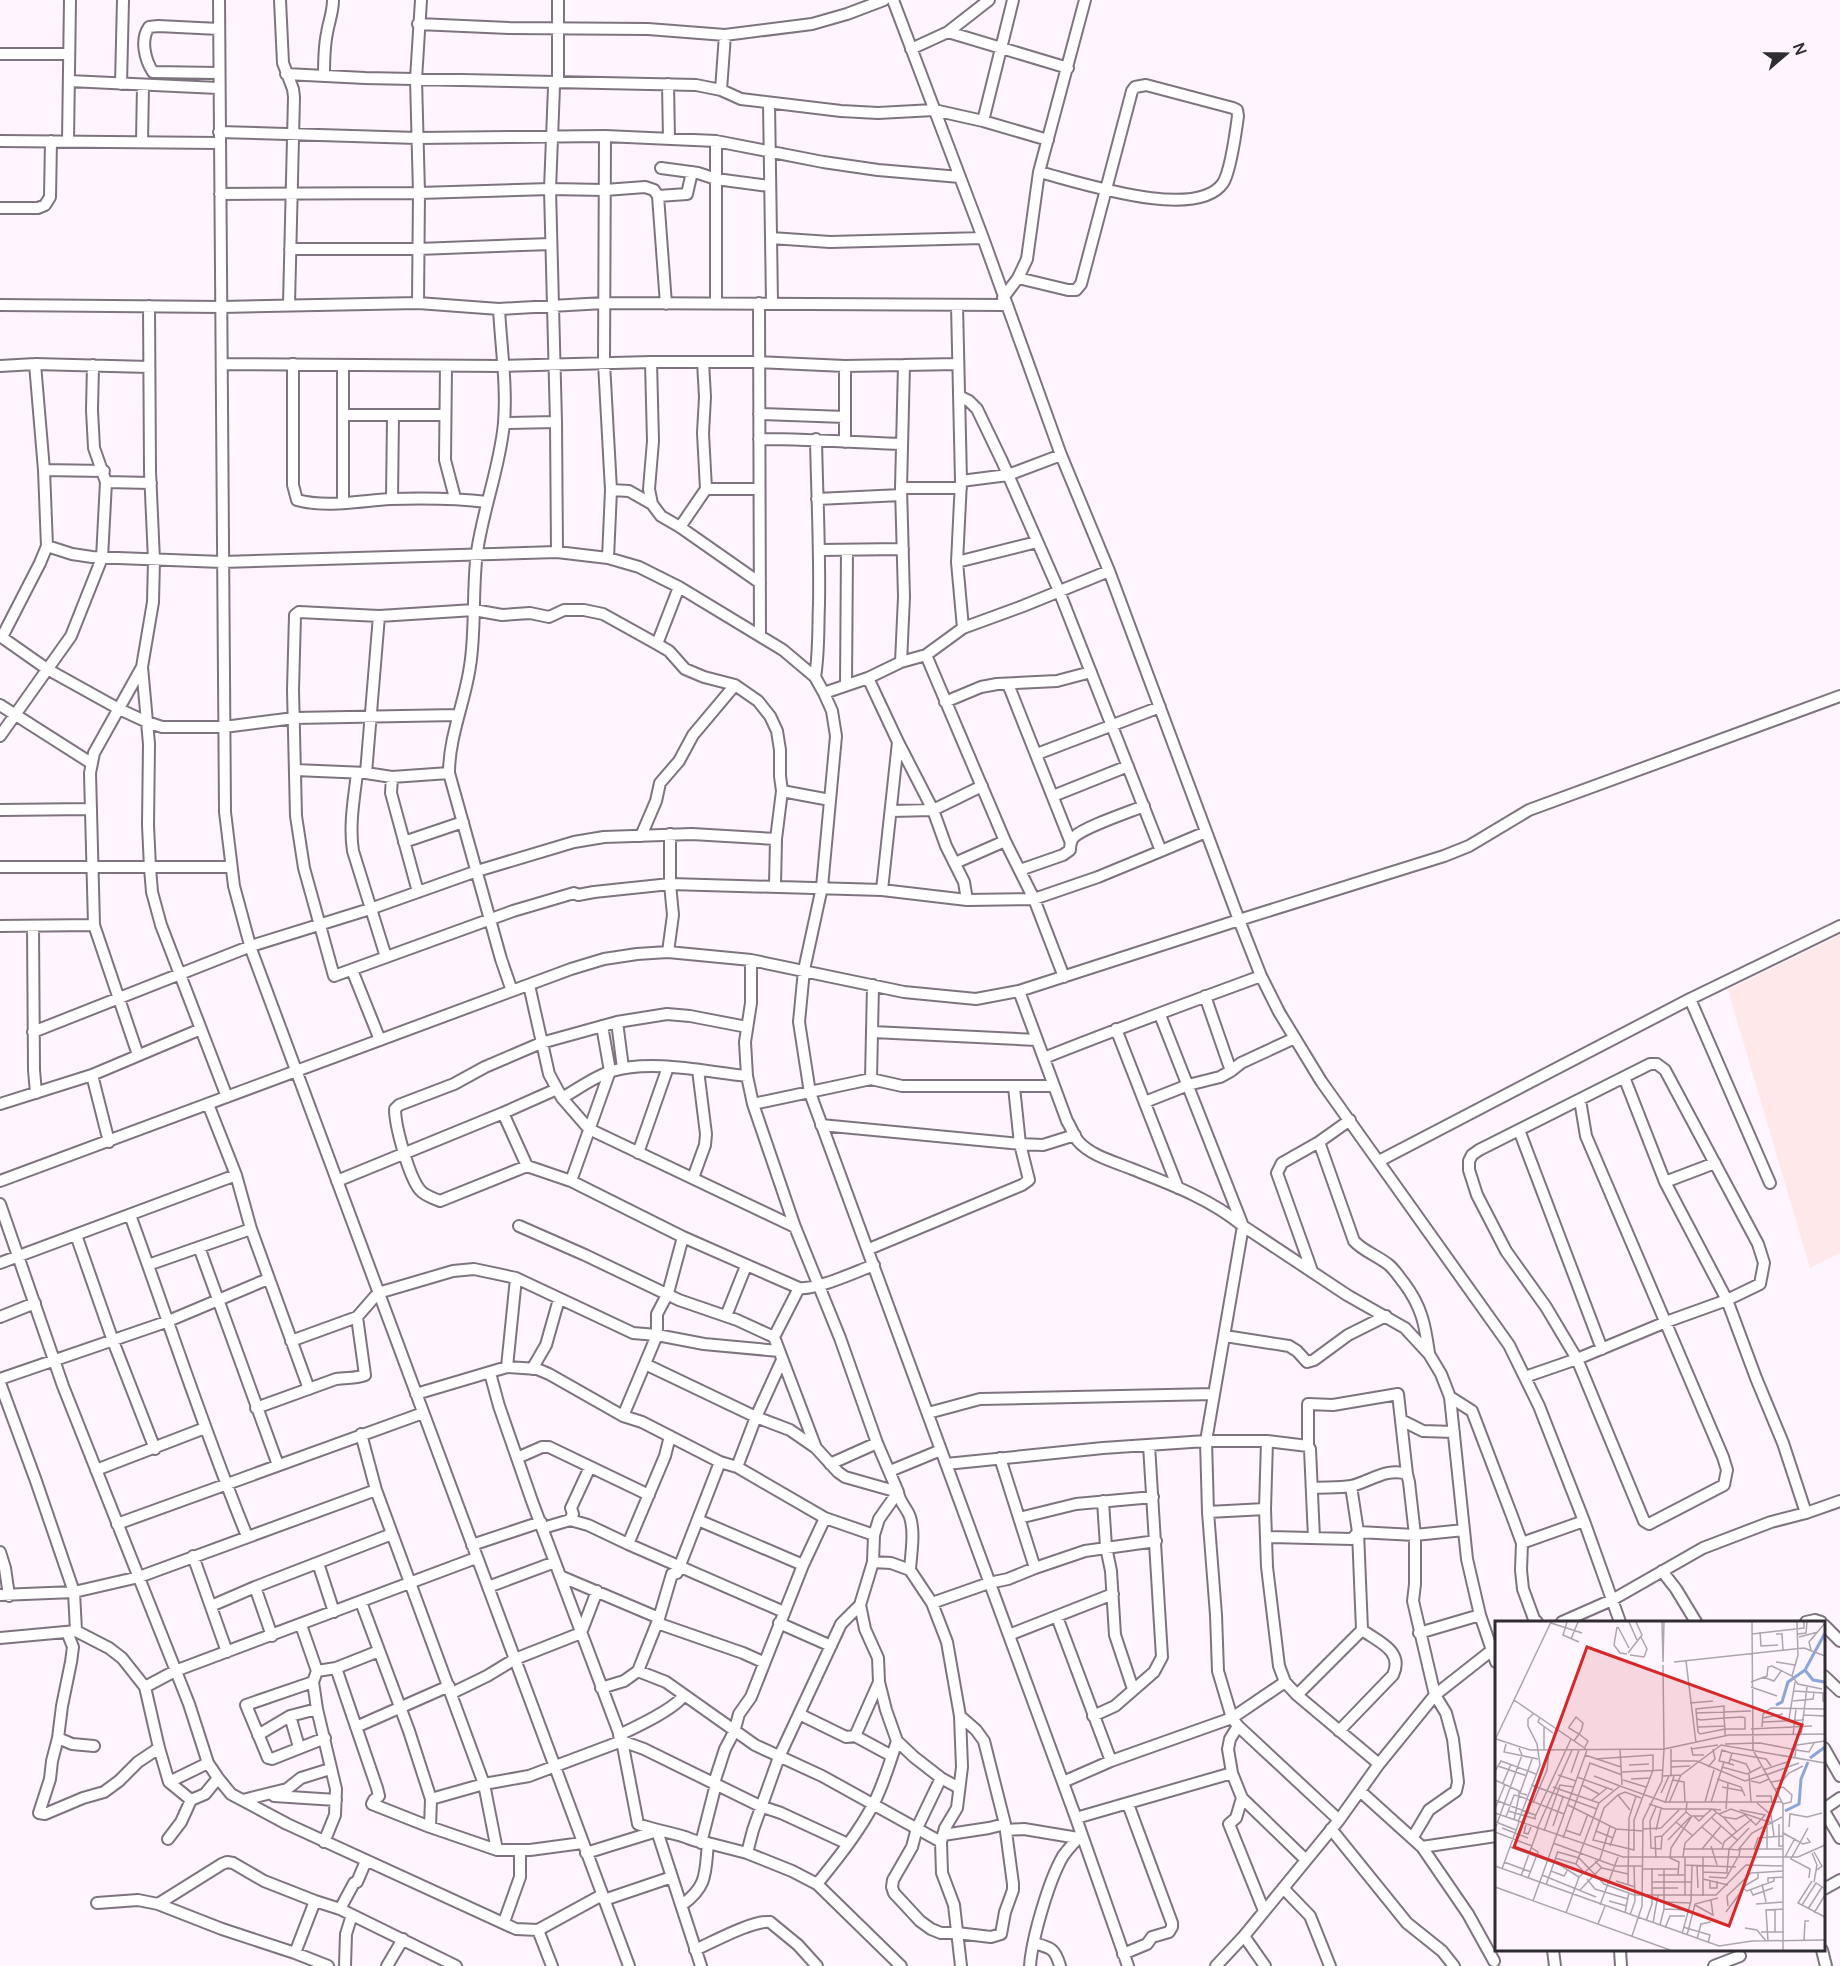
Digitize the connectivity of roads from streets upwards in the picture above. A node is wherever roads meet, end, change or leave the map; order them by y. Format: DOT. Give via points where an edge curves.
graph roads {
  1 [pos="70,0"];
  2 [pos="123,0"];
  3 [pos="219,0"];
  4 [pos="280,0"];
  5 [pos="333,0"];
  6 [pos="421,0"];
  7 [pos="558,0"];
  8 [pos="884,0"];
  9 [pos="893,0"];
  10 [pos="968,0"];
  11 [pos="989,0"];
  12 [pos="1013,0"];
  13 [pos="1085,0"];
  14 [pos="973,13"];
  15 [pos="418,24"];
  16 [pos="558,27"];
  17 [pos="219,29"];
  18 [pos="948,33"];
  19 [pos="725,35"];
  20 [pos="1000,48"];
  21 [pos="911,49"];
  22 [pos="0,54"];
  23 [pos="69,54"];
  24 [pos="1068,68"];
  25 [pos="218,73"];
  26 [pos="286,74"];
  27 [pos="324,76"];
  28 [pos="416,79"];
  29 [pos="69,81"];
  30 [pos="555,82"];
  31 [pos="122,84"];
  32 [pos="668,84"];
  33 [pos="143,85"];
  34 [pos="218,88"];
  35 [pos="721,90"];
  36 [pos="769,103"];
  37 [pos="934,110"];
  38 [pos="982,121"];
  39 [pos="292,134"];
  40 [pos="551,136"];
  41 [pos="605,136"];
  42 [pos="219,138"];
  43 [pos="417,138"];
  44 [pos="669,139"];
  45 [pos="1048,140"];
  46 [pos="0,141"];
  47 [pos="51,141"];
  48 [pos="68,141"];
  49 [pos="716,141"];
  50 [pos="142,142"];
  51 [pos="768,151"];
  52 [pos="661,168"];
  53 [pos="692,172"];
  54 [pos="1039,172"];
  55 [pos="960,177"];
  56 [pos="716,179"];
  57 [pos="769,186"];
  58 [pos="550,189"];
  59 [pos="1106,189"];
  60 [pos="605,190"];
  61 [pos="418,193"];
  62 [pos="220,194"];
  63 [pos="292,194"];
  64 [pos="658,196"];
  65 [pos="0,208"];
  66 [pos="771,238"];
  67 [pos="983,238"];
  68 [pos="551,244"];
  69 [pos="290,249"];
  70 [pos="418,249"];
  71 [pos="1018,278"];
  72 [pos="1005,301"];
  73 [pos="418,303"];
  74 [pos="604,303"];
  75 [pos="716,303"];
  76 [pos="759,303"];
  77 [pos="772,303"];
  78 [pos="290,304"];
  79 [pos="666,304"];
  80 [pos="0,305"];
  81 [pos="957,305"];
  82 [pos="149,306"];
  83 [pos="553,306"];
  84 [pos="222,307"];
  85 [pos="499,309"];
  86 [pos="651,362"];
  87 [pos="703,362"];
  88 [pos="759,362"];
  89 [pos="604,363"];
  90 [pos="35,364"];
  91 [pos="222,364"];
  92 [pos="293,364"];
  93 [pos="554,364"];
  94 [pos="958,364"];
  95 [pos="93,365"];
  96 [pos="343,365"];
  97 [pos="904,365"];
  98 [pos="0,366"];
  99 [pos="446,366"];
  100 [pos="502,366"];
  101 [pos="845,366"];
  102 [pos="149,367"];
  103 [pos="959,396"];
  104 [pos="759,414"];
  105 [pos="343,415"];
  106 [pos="445,415"];
  107 [pos="393,416"];
  108 [pos="845,417"];
  109 [pos="556,422"];
  110 [pos="504,423"];
  111 [pos="759,439"];
  112 [pos="816,439"];
  113 [pos="845,442"];
  114 [pos="901,444"];
  115 [pos="1061,455"];
  116 [pos="44,470"];
  117 [pos="104,471"];
  118 [pos="1008,475"];
  119 [pos="106,482"];
  120 [pos="150,483"];
  121 [pos="961,484"];
  122 [pos="706,489"];
  123 [pos="759,489"];
  124 [pos="610,490"];
  125 [pos="901,492"];
  126 [pos="455,498"];
  127 [pos="392,499"];
  128 [pos="817,499"];
  129 [pos="487,501"];
  130 [pos="343,502"];
  131 [pos="652,504"];
  132 [pos="680,527"];
  133 [pos="1036,542"];
  134 [pos="47,546"];
  135 [pos="903,549"];
  136 [pos="820,550"];
  137 [pos="847,550"];
  138 [pos="557,552"];
  139 [pos="477,554"];
  140 [pos="102,558"];
  141 [pos="608,558"];
  142 [pos="154,560"];
  143 [pos="222,562"];
  144 [pos="957,562"];
  145 [pos="1109,571"];
  146 [pos="760,583"];
  147 [pos="678,587"];
  148 [pos="1059,591"];
  149 [pos="474,610"];
  150 [pos="379,616"];
  151 [pos="963,628"];
  152 [pos="1,636"];
  153 [pos="760,636"];
  154 [pos="657,644"];
  155 [pos="926,655"];
  156 [pos="901,662"];
  157 [pos="142,667"];
  158 [pos="47,669"];
  159 [pos="1091,672"];
  160 [pos="815,677"];
  161 [pos="868,678"];
  162 [pos="1008,684"];
  163 [pos="735,685"];
  164 [pos="846,685"];
  165 [pos="824,693"];
  166 [pos="1840,696"];
  167 [pos="945,702"];
  168 [pos="0,705"];
  169 [pos="1160,707"];
  170 [pos="119,709"];
  171 [pos="15,715"];
  172 [pos="458,715"];
  173 [pos="371,716"];
  174 [pos="294,718"];
  175 [pos="147,723"];
  176 [pos="1112,725"];
  177 [pos="224,727"];
  178 [pos="0,736"];
  179 [pos="898,742"];
  180 [pos="1037,754"];
  181 [pos="91,763"];
  182 [pos="1128,766"];
  183 [pos="295,770"];
  184 [pos="362,773"];
  185 [pos="449,773"];
  186 [pos="392,777"];
  187 [pos="982,786"];
  188 [pos="782,791"];
  189 [pos="1053,796"];
  190 [pos="830,800"];
  191 [pos="1144,806"];
  192 [pos="90,809"];
  193 [pos="0,810"];
  194 [pos="933,810"];
  195 [pos="891,811"];
  196 [pos="463,822"];
  197 [pos="1206,832"];
  198 [pos="670,834"];
  199 [pos="641,836"];
  200 [pos="776,839"];
  201 [pos="1005,841"];
  202 [pos="404,842"];
  203 [pos="1071,843"];
  204 [pos="1161,851"];
  205 [pos="955,863"];
  206 [pos="0,867"];
  207 [pos="150,867"];
  208 [pos="231,867"];
  209 [pos="94,868"];
  210 [pos="1020,870"];
  211 [pos="477,871"];
  212 [pos="670,884"];
  213 [pos="775,885"];
  214 [pos="822,886"];
  215 [pos="882,890"];
  216 [pos="418,892"];
  217 [pos="1034,899"];
  218 [pos="967,900"];
  219 [pos="370,909"];
  220 [pos="490,920"];
  221 [pos="1239,920"];
  222 [pos="94,925"];
  223 [pos="319,925"];
  224 [pos="0,926"];
  225 [pos="1840,926"];
  226 [pos="33,927"];
  227 [pos="251,946"];
  228 [pos="668,952"];
  229 [pos="386,957"];
  230 [pos="751,960"];
  231 [pos="352,970"];
  232 [pos="804,970"];
  233 [pos="179,974"];
  234 [pos="1261,976"];
  235 [pos="1064,977"];
  236 [pos="529,985"];
  237 [pos="873,985"];
  238 [pos="512,991"];
  239 [pos="1019,991"];
  240 [pos="1205,996"];
  241 [pos="120,999"];
  242 [pos="1690,999"];
  243 [pos="1160,1015"];
  244 [pos="617,1022"];
  245 [pos="602,1026"];
  246 [pos="747,1027"];
  247 [pos="201,1029"];
  248 [pos="1116,1029"];
  249 [pos="33,1032"];
  250 [pos="873,1032"];
  251 [pos="1294,1038"];
  252 [pos="380,1040"];
  253 [pos="1036,1040"];
  254 [pos="541,1043"];
  255 [pos="138,1055"];
  256 [pos="1044,1058"];
  257 [pos="668,1067"];
  258 [pos="623,1068"];
  259 [pos="698,1070"];
  260 [pos="297,1071"];
  261 [pos="610,1071"];
  262 [pos="1232,1071"];
  263 [pos="92,1075"];
  264 [pos="747,1076"];
  265 [pos="1624,1077"];
  266 [pos="871,1079"];
  267 [pos="1188,1085"];
  268 [pos="1054,1086"];
  269 [pos="1014,1087"];
  270 [pos="810,1092"];
  271 [pos="36,1093"];
  272 [pos="560,1093"];
  273 [pos="227,1097"];
  274 [pos="1580,1100"];
  275 [pos="1145,1102"];
  276 [pos="0,1104"];
  277 [pos="208,1104"];
  278 [pos="753,1104"];
  279 [pos="503,1113"];
  280 [pos="1350,1120"];
  281 [pos="821,1125"];
  282 [pos="589,1129"];
  283 [pos="1519,1130"];
  284 [pos="1075,1135"];
  285 [pos="109,1142"];
  286 [pos="1319,1142"];
  287 [pos="1020,1144"];
  288 [pos="404,1153"];
  289 [pos="638,1153"];
  290 [pos="1379,1161"];
  291 [pos="1715,1163"];
  292 [pos="527,1166"];
  293 [pos="236,1175"];
  294 [pos="693,1178"];
  295 [pos="0,1180"];
  296 [pos="337,1181"];
  297 [pos="571,1181"];
  298 [pos="1665,1182"];
  299 [pos="1770,1183"];
  300 [pos="1178,1188"];
  301 [pos="0,1204"];
  302 [pos="130,1215"];
  303 [pos="519,1226"];
  304 [pos="1243,1226"];
  305 [pos="795,1227"];
  306 [pos="251,1229"];
  307 [pos="76,1235"];
  308 [pos="683,1237"];
  309 [pos="199,1247"];
  310 [pos="869,1249"];
  311 [pos="17,1257"];
  312 [pos="0,1263"];
  313 [pos="148,1265"];
  314 [pos="874,1265"];
  315 [pos="746,1266"];
  316 [pos="1312,1271"];
  317 [pos="516,1278"];
  318 [pos="268,1279"];
  319 [pos="818,1285"];
  320 [pos="799,1288"];
  321 [pos="378,1293"];
  322 [pos="668,1293"];
  323 [pos="219,1299"];
  324 [pos="559,1299"];
  325 [pos="1727,1300"];
  326 [pos="34,1304"];
  327 [pos="726,1316"];
  328 [pos="1386,1316"];
  329 [pos="0,1317"];
  330 [pos="357,1317"];
  331 [pos="166,1322"];
  332 [pos="1666,1322"];
  333 [pos="657,1335"];
  334 [pos="1225,1336"];
  335 [pos="774,1337"];
  336 [pos="112,1341"];
  337 [pos="291,1341"];
  338 [pos="1602,1349"];
  339 [pos="1429,1354"];
  340 [pos="781,1355"];
  341 [pos="1577,1359"];
  342 [pos="55,1362"];
  343 [pos="645,1364"];
  344 [pos="507,1367"];
  345 [pos="532,1369"];
  346 [pos="490,1373"];
  347 [pos="1525,1377"];
  348 [pos="0,1381"];
  349 [pos="309,1389"];
  350 [pos="416,1394"];
  351 [pos="1214,1394"];
  352 [pos="1450,1397"];
  353 [pos="256,1408"];
  354 [pos="423,1413"];
  355 [pos="928,1413"];
  356 [pos="623,1416"];
  357 [pos="756,1417"];
  358 [pos="1401,1420"];
  359 [pos="205,1428"];
  360 [pos="1454,1432"];
  361 [pos="361,1434"];
  362 [pos="670,1436"];
  363 [pos="1206,1441"];
  364 [pos="1267,1441"];
  365 [pos="877,1443"];
  366 [pos="1149,1445"];
  367 [pos="1308,1446"];
  368 [pos="816,1448"];
  369 [pos="155,1449"];
  370 [pos="941,1450"];
  371 [pos="517,1458"];
  372 [pos="1000,1458"];
  373 [pos="720,1462"];
  374 [pos="830,1464"];
  375 [pos="946,1464"];
  376 [pos="278,1465"];
  377 [pos="590,1467"];
  378 [pos="737,1467"];
  379 [pos="96,1470"];
  380 [pos="890,1471"];
  381 [pos="1407,1474"];
  382 [pos="226,1484"];
  383 [pos="1351,1486"];
  384 [pos="1312,1488"];
  385 [pos="376,1490"];
  386 [pos="898,1492"];
  387 [pos="649,1496"];
  388 [pos="1153,1497"];
  389 [pos="1103,1501"];
  390 [pos="1840,1501"];
  391 [pos="1265,1509"];
  392 [pos="1208,1512"];
  393 [pos="1806,1513"];
  394 [pos="825,1518"];
  395 [pos="1019,1518"];
  396 [pos="570,1520"];
  397 [pos="698,1520"];
  398 [pos="1584,1521"];
  399 [pos="117,1524"];
  400 [pos="542,1525"];
  401 [pos="1464,1530"];
  402 [pos="1358,1532"];
  403 [pos="392,1534"];
  404 [pos="1415,1534"];
  405 [pos="874,1535"];
  406 [pos="247,1536"];
  407 [pos="1266,1537"];
  408 [pos="1314,1538"];
  409 [pos="1156,1542"];
  410 [pos="1522,1543"];
  411 [pos="628,1544"];
  412 [pos="472,1545"];
  413 [pos="1106,1547"];
  414 [pos="0,1552"];
  415 [pos="193,1556"];
  416 [pos="477,1558"];
  417 [pos="555,1562"];
  418 [pos="873,1562"];
  419 [pos="318,1563"];
  420 [pos="803,1565"];
  421 [pos="679,1567"];
  422 [pos="1035,1568"];
  423 [pos="910,1570"];
  424 [pos="1662,1571"];
  425 [pos="139,1576"];
  426 [pos="560,1576"];
  427 [pos="410,1583"];
  428 [pos="989,1583"];
  429 [pos="255,1587"];
  430 [pos="488,1587"];
  431 [pos="597,1591"];
  432 [pos="74,1592"];
  433 [pos="1113,1594"];
  434 [pos="4,1595"];
  435 [pos="1612,1600"];
  436 [pos="361,1602"];
  437 [pos="932,1603"];
  438 [pos="860,1605"];
  439 [pos="211,1606"];
  440 [pos="334,1612"];
  441 [pos="784,1612"];
  442 [pos="1480,1616"];
  443 [pos="1057,1617"];
  444 [pos="658,1621"];
  445 [pos="1536,1621"];
  446 [pos="1566,1621"];
  447 [pos="1619,1621"];
  448 [pos="1695,1621"];
  449 [pos="779,1623"];
  450 [pos="301,1625"];
  451 [pos="1825,1627"];
  452 [pos="1362,1630"];
  453 [pos="72,1632"];
  454 [pos="581,1633"];
  455 [pos="1419,1633"];
  456 [pos="1009,1635"];
  457 [pos="272,1636"];
  458 [pos="0,1638"];
  459 [pos="1840,1641"];
  460 [pos="831,1646"];
  461 [pos="1495,1647"];
  462 [pos="380,1651"];
  463 [pos="227,1652"];
  464 [pos="515,1659"];
  465 [pos="763,1662"];
  466 [pos="336,1668"];
  467 [pos="175,1671"];
  468 [pos="638,1671"];
  469 [pos="315,1677"];
  470 [pos="1825,1677"];
  471 [pos="879,1682"];
  472 [pos="1285,1682"];
  473 [pos="145,1687"];
  474 [pos="601,1688"];
  475 [pos="450,1689"];
  476 [pos="1133,1689"];
  477 [pos="1840,1691"];
  478 [pos="684,1695"];
  479 [pos="1297,1695"];
  480 [pos="1435,1695"];
  481 [pos="400,1708"];
  482 [pos="317,1710"];
  483 [pos="799,1714"];
  484 [pos="290,1716"];
  485 [pos="960,1716"];
  486 [pos="1094,1716"];
  487 [pos="1235,1722"];
  488 [pos="356,1727"];
  489 [pos="1339,1731"];
  490 [pos="734,1732"];
  491 [pos="258,1735"];
  492 [pos="855,1736"];
  493 [pos="58,1738"];
  494 [pos="325,1738"];
  495 [pos="621,1738"];
  496 [pos="897,1741"];
  497 [pos="94,1746"];
  498 [pos="300,1747"];
  499 [pos="159,1748"];
  500 [pos="1825,1750"];
  501 [pos="892,1756"];
  502 [pos="779,1757"];
  503 [pos="1111,1761"];
  504 [pos="208,1762"];
  505 [pos="1379,1764"];
  506 [pos="555,1767"];
  507 [pos="330,1769"];
  508 [pos="1232,1773"];
  509 [pos="1840,1776"];
  510 [pos="218,1778"];
  511 [pos="941,1778"];
  512 [pos="169,1782"];
  513 [pos="1063,1782"];
  514 [pos="715,1783"];
  515 [pos="484,1784"];
  516 [pos="960,1788"];
  517 [pos="1360,1791"];
  518 [pos="263,1796"];
  519 [pos="1242,1798"];
  520 [pos="1840,1798"];
  521 [pos="431,1799"];
  522 [pos="191,1800"];
  523 [pos="243,1800"];
  524 [pos="336,1800"];
  525 [pos="874,1804"];
  526 [pos="1128,1804"];
  527 [pos="760,1806"];
  528 [pos="1825,1809"];
  529 [pos="1825,1812"];
  530 [pos="1076,1818"];
  531 [pos="1339,1820"];
  532 [pos="430,1827"];
  533 [pos="1006,1827"];
  534 [pos="917,1828"];
  535 [pos="1331,1829"];
  536 [pos="657,1831"];
  537 [pos="1080,1836"];
  538 [pos="1495,1836"];
  539 [pos="942,1838"];
  540 [pos="1413,1838"];
  541 [pos="1840,1838"];
  542 [pos="168,1839"];
  543 [pos="324,1842"];
  544 [pos="704,1843"];
  545 [pos="848,1844"];
  546 [pos="1422,1846"];
  547 [pos="584,1848"];
  548 [pos="497,1850"];
  549 [pos="520,1850"];
  550 [pos="747,1853"];
  551 [pos="1306,1860"];
  552 [pos="366,1861"];
  553 [pos="672,1877"];
  554 [pos="1840,1881"];
  555 [pos="817,1884"];
  556 [pos="1283,1888"];
  557 [pos="1825,1888"];
  558 [pos="603,1898"];
  559 [pos="315,1901"];
  560 [pos="97,1903"];
  561 [pos="158,1904"];
  562 [pos="682,1905"];
  563 [pos="340,1908"];
  564 [pos="1264,1911"];
  565 [pos="352,1915"];
  566 [pos="504,1922"];
  567 [pos="538,1930"];
  568 [pos="957,1933"];
  569 [pos="1244,1936"];
  570 [pos="403,1940"];
  571 [pos="1034,1943"];
  572 [pos="696,1950"];
  573 [pos="1553,1951"];
  574 [pos="1620,1951"];
  575 [pos="1822,1951"];
  576 [pos="295,1953"];
  577 [pos="1123,1954"];
  578 [pos="1741,1957"];
  579 [pos="1494,1961"];
  580 [pos="814,1965"];
  581 [pos="328,1966"];
  582 [pos="345,1966"];
  583 [pos="387,1966"];
  584 [pos="456,1966"];
  585 [pos="552,1966"];
  586 [pos="629,1966"];
  587 [pos="701,1966"];
  588 [pos="901,1966"];
  589 [pos="961,1966"];
  590 [pos="1030,1966"];
  591 [pos="1060,1966"];
  592 [pos="1128,1966"];
  593 [pos="1216,1966"];
  594 [pos="1265,1966"];
  595 [pos="1330,1966"];
  596 [pos="1454,1966"];
  597 [pos="1555,1966"];
  598 [pos="1621,1966"];
  599 [pos="1714,1966"];
  600 [pos="1826,1966"];
  1 -- 23 [label="street"];
  2 -- 31 [label="street"];
  3 -- 17 [label="street"];
  4 -- 26 [label="street"];
  5 -- 27 [label="street" via="324,49"];
  6 -- 15 [label="street"];
  7 -- 16 [label="street"];
  8 -- 19 [label="street" via="812,24"];
  9 -- 21 [label="street"];
  10 -- 14 [label="street"];
  11 -- 14 [label="street"];
  12 -- 20 [label="street"];
  13 -- 24 [label="street"];
  14 -- 18 [label="street"];
  15 -- 16 [label="street"];
  15 -- 28 [label="street"];
  16 -- 19 [label="street" via="648,28"];
  16 -- 30 [label="street"];
  17 -- 25 [label="street"];
  17 -- 25 [label="street" via="158,26 149,27 145,33 146,61 153,72"];
  18 -- 20 [label="street"];
  18 -- 21 [label="street"];
  19 -- 35 [label="street"];
  20 -- 24 [label="street"];
  20 -- 38 [label="street"];
  21 -- 37 [label="street"];
  22 -- 23 [label="street"];
  23 -- 29 [label="street"];
  24 -- 45 [label="street"];
  25 -- 34 [label="street"];
  26 -- 27 [label="street"];
  26 -- 39 [label="street" via="293,89"];
  27 -- 28 [label="street"];
  28 -- 30 [label="street"];
  28 -- 43 [label="street"];
  29 -- 31 [label="street"];
  29 -- 48 [label="street"];
  30 -- 32 [label="street"];
  30 -- 40 [label="street"];
  31 -- 33 [label="street"];
  32 -- 35 [label="street"];
  32 -- 44 [label="street"];
  33 -- 34 [label="street"];
  33 -- 50 [label="street"];
  34 -- 42 [label="street"];
  35 -- 36 [label="street" via="741,99"];
  36 -- 37 [label="street" via="869,112"];
  36 -- 51 [label="street"];
  37 -- 38 [label="street"];
  37 -- 55 [label="street"];
  38 -- 45 [label="street"];
  39 -- 42 [label="street"];
  39 -- 43 [label="street"];
  39 -- 63 [label="street"];
  40 -- 41 [label="street"];
  40 -- 43 [label="street"];
  40 -- 58 [label="street"];
  41 -- 44 [label="street"];
  41 -- 60 [label="street"];
  42 -- 50 [label="street"];
  42 -- 62 [label="street"];
  43 -- 61 [label="street"];
  44 -- 49 [label="street"];
  45 -- 54 [label="street"];
  46 -- 47 [label="street"];
  47 -- 48 [label="street"];
  47 -- 65 [label="street" via="50,197 45,205"];
  48 -- 50 [label="street"];
  49 -- 51 [label="street"];
  49 -- 56 [label="street"];
  51 -- 55 [label="street" via="913,175"];
  51 -- 57 [label="street"];
  52 -- 53 [label="street"];
  53 -- 56 [label="street"];
  53 -- 64 [label="street" via="687,194"];
  54 -- 59 [label="street"];
  54 -- 71 [label="street" via="1027,259"];
  55 -- 67 [label="street"];
  56 -- 57 [label="street"];
  56 -- 75 [label="street"];
  57 -- 66 [label="street"];
  58 -- 60 [label="street"];
  58 -- 61 [label="street"];
  58 -- 68 [label="street"];
  59 -- 59 [label="street" via="1135,87 1146,85 1237,110 1224,182 1212,195 1168,201"];
  59 -- 71 [label="street" via="1081,284 1076,290"];
  60 -- 64 [label="street" via="645,187"];
  60 -- 74 [label="street"];
  61 -- 63 [label="street"];
  61 -- 70 [label="street"];
  62 -- 63 [label="street"];
  62 -- 84 [label="street"];
  63 -- 69 [label="street"];
  64 -- 79 [label="street"];
  66 -- 67 [label="street" via="830,242"];
  66 -- 77 [label="street"];
  67 -- 72 [label="street"];
  68 -- 70 [label="street"];
  68 -- 83 [label="street"];
  69 -- 70 [label="street"];
  69 -- 78 [label="street"];
  70 -- 73 [label="street"];
  71 -- 72 [label="street"];
  72 -- 81 [label="street"];
  72 -- 115 [label="street"];
  73 -- 78 [label="street"];
  73 -- 85 [label="street"];
  74 -- 79 [label="street"];
  74 -- 83 [label="street"];
  74 -- 89 [label="street"];
  75 -- 76 [label="street"];
  75 -- 79 [label="street"];
  76 -- 77 [label="street"];
  76 -- 88 [label="street"];
  77 -- 81 [label="street"];
  78 -- 84 [label="street"];
  80 -- 82 [label="street"];
  81 -- 94 [label="street"];
  82 -- 84 [label="street"];
  82 -- 102 [label="street"];
  83 -- 85 [label="street"];
  83 -- 93 [label="street"];
  84 -- 91 [label="street"];
  85 -- 100 [label="street"];
  86 -- 87 [label="street"];
  86 -- 89 [label="street"];
  86 -- 131 [label="street"];
  87 -- 88 [label="street"];
  87 -- 122 [label="street"];
  88 -- 101 [label="street"];
  88 -- 104 [label="street"];
  89 -- 93 [label="street"];
  89 -- 124 [label="street"];
  90 -- 95 [label="street"];
  90 -- 98 [label="street"];
  90 -- 116 [label="street"];
  91 -- 92 [label="street"];
  91 -- 143 [label="street"];
  92 -- 96 [label="street"];
  92 -- 130 [label="street" via="292,443 297,500"];
  93 -- 100 [label="street"];
  93 -- 109 [label="street"];
  94 -- 97 [label="street"];
  94 -- 103 [label="street"];
  95 -- 102 [label="street"];
  95 -- 117 [label="street" via="94,447"];
  96 -- 99 [label="street"];
  96 -- 105 [label="street"];
  97 -- 101 [label="street"];
  97 -- 114 [label="street"];
  99 -- 100 [label="street"];
  99 -- 106 [label="street"];
  100 -- 110 [label="street"];
  101 -- 108 [label="street"];
  102 -- 120 [label="street"];
  103 -- 118 [label="street" via="977,409"];
  103 -- 121 [label="street"];
  104 -- 108 [label="street"];
  104 -- 111 [label="street"];
  105 -- 107 [label="street"];
  105 -- 130 [label="street"];
  106 -- 107 [label="street"];
  106 -- 126 [label="street" via="445,460"];
  107 -- 127 [label="street"];
  108 -- 113 [label="street"];
  109 -- 110 [label="street"];
  109 -- 138 [label="street"];
  110 -- 129 [label="street"];
  111 -- 112 [label="street"];
  111 -- 123 [label="street"];
  112 -- 113 [label="street"];
  112 -- 128 [label="street"];
  113 -- 114 [label="street"];
  114 -- 125 [label="street"];
  115 -- 118 [label="street"];
  115 -- 145 [label="street"];
  116 -- 117 [label="street"];
  116 -- 134 [label="street"];
  117 -- 119 [label="street"];
  118 -- 121 [label="street"];
  118 -- 133 [label="street"];
  119 -- 120 [label="street"];
  119 -- 140 [label="street"];
  120 -- 142 [label="street"];
  121 -- 125 [label="street"];
  121 -- 144 [label="street"];
  122 -- 123 [label="street"];
  122 -- 132 [label="street"];
  123 -- 146 [label="street"];
  124 -- 131 [label="street" via="629,491"];
  124 -- 141 [label="street"];
  125 -- 128 [label="street"];
  125 -- 135 [label="street"];
  126 -- 127 [label="street"];
  126 -- 129 [label="street"];
  127 -- 130 [label="street"];
  128 -- 136 [label="street"];
  129 -- 139 [label="street"];
  131 -- 132 [label="street" via="661,516"];
  132 -- 146 [label="street"];
  133 -- 144 [label="street"];
  133 -- 148 [label="street"];
  134 -- 140 [label="street"];
  134 -- 152 [label="street"];
  135 -- 137 [label="street"];
  135 -- 156 [label="street"];
  136 -- 137 [label="street"];
  136 -- 160 [label="street"];
  137 -- 164 [label="street"];
  138 -- 139 [label="street"];
  138 -- 141 [label="street"];
  139 -- 143 [label="street"];
  139 -- 149 [label="street"];
  140 -- 142 [label="street"];
  140 -- 158 [label="street" via="70,636"];
  141 -- 147 [label="street" via="639,567"];
  142 -- 143 [label="street"];
  142 -- 157 [label="street" via="153,602"];
  143 -- 177 [label="street"];
  144 -- 151 [label="street"];
  145 -- 148 [label="street"];
  145 -- 169 [label="street"];
  146 -- 153 [label="street"];
  147 -- 153 [label="street"];
  147 -- 154 [label="street"];
  148 -- 151 [label="street"];
  148 -- 159 [label="street"];
  149 -- 150 [label="street"];
  149 -- 154 [label="street" via="549,617 564,610 595,612"];
  149 -- 172 [label="street" via="470,670"];
  150 -- 173 [label="street"];
  150 -- 174 [label="street" via="299,612 295,615"];
  151 -- 155 [label="street"];
  152 -- 158 [label="street"];
  153 -- 160 [label="street"];
  154 -- 163 [label="street" via="685,669"];
  155 -- 156 [label="street"];
  155 -- 167 [label="street"];
  156 -- 161 [label="street"];
  157 -- 170 [label="street"];
  157 -- 175 [label="street"];
  158 -- 170 [label="street"];
  158 -- 171 [label="street"];
  159 -- 162 [label="street" via="1057,681"];
  159 -- 176 [label="street"];
  160 -- 165 [label="street"];
  161 -- 164 [label="street"];
  161 -- 179 [label="street"];
  162 -- 167 [label="street" via="981,687"];
  162 -- 180 [label="street"];
  163 -- 188 [label="street" via="758,701 777,731"];
  163 -- 199 [label="street" via="660,783"];
  164 -- 165 [label="street"];
  165 -- 190 [label="street" via="836,736"];
  166 -- 221 [label="street" via="1529,810 1469,846 1444,856"];
  167 -- 187 [label="street"];
  168 -- 171 [label="street"];
  169 -- 176 [label="street"];
  169 -- 197 [label="street"];
  170 -- 175 [label="street"];
  170 -- 181 [label="street"];
  171 -- 178 [label="street"];
  171 -- 181 [label="street"];
  172 -- 173 [label="street"];
  172 -- 185 [label="street"];
  173 -- 174 [label="street"];
  173 -- 184 [label="street"];
  174 -- 177 [label="street"];
  174 -- 183 [label="street"];
  175 -- 177 [label="street" via="171,728"];
  175 -- 207 [label="street"];
  176 -- 180 [label="street"];
  176 -- 182 [label="street"];
  177 -- 208 [label="street" via="225,812"];
  179 -- 194 [label="street"];
  179 -- 195 [label="street"];
  180 -- 189 [label="street"];
  181 -- 192 [label="street"];
  182 -- 189 [label="street"];
  182 -- 191 [label="street"];
  183 -- 184 [label="street"];
  183 -- 223 [label="street" via="298,834"];
  184 -- 186 [label="street"];
  184 -- 219 [label="street" via="351,836"];
  185 -- 186 [label="street"];
  185 -- 196 [label="street"];
  186 -- 202 [label="street" via="391,793"];
  187 -- 194 [label="street"];
  187 -- 201 [label="street"];
  188 -- 190 [label="street"];
  188 -- 200 [label="street"];
  189 -- 203 [label="street"];
  190 -- 214 [label="street"];
  191 -- 203 [label="street" via="1086,830"];
  191 -- 204 [label="street"];
  192 -- 193 [label="street"];
  192 -- 209 [label="street"];
  194 -- 195 [label="street"];
  194 -- 205 [label="street"];
  195 -- 215 [label="street"];
  196 -- 202 [label="street"];
  196 -- 211 [label="street"];
  197 -- 204 [label="street"];
  197 -- 221 [label="street"];
  198 -- 199 [label="street"];
  198 -- 200 [label="street"];
  198 -- 212 [label="street"];
  199 -- 211 [label="street" via="574,842"];
  200 -- 213 [label="street"];
  201 -- 205 [label="street"];
  201 -- 210 [label="street"];
  202 -- 216 [label="street"];
  203 -- 210 [label="street" via="1070,850 1063,855"];
  204 -- 217 [label="street"];
  205 -- 218 [label="street"];
  206 -- 209 [label="street"];
  207 -- 208 [label="street"];
  207 -- 209 [label="street"];
  207 -- 233 [label="street" via="156,909"];
  208 -- 227 [label="street"];
  209 -- 222 [label="street"];
  210 -- 217 [label="street"];
  211 -- 216 [label="street"];
  211 -- 220 [label="street"];
  212 -- 213 [label="street"];
  212 -- 220 [label="street" via="574,893"];
  212 -- 228 [label="street" via="673,915"];
  213 -- 214 [label="street"];
  214 -- 215 [label="street"];
  214 -- 232 [label="street"];
  215 -- 218 [label="street"];
  216 -- 219 [label="street"];
  217 -- 218 [label="street"];
  217 -- 235 [label="street"];
  219 -- 223 [label="street"];
  219 -- 229 [label="street"];
  220 -- 229 [label="street"];
  220 -- 238 [label="street"];
  221 -- 234 [label="street"];
  221 -- 235 [label="street"];
  222 -- 226 [label="street"];
  222 -- 241 [label="street"];
  223 -- 227 [label="street"];
  223 -- 231 [label="street" via="334,976"];
  224 -- 226 [label="street"];
  225 -- 242 [label="street"];
  226 -- 249 [label="street"];
  227 -- 233 [label="street"];
  227 -- 260 [label="street"];
  228 -- 230 [label="street"];
  228 -- 236 [label="street" via="604,959"];
  229 -- 231 [label="street"];
  230 -- 232 [label="street"];
  230 -- 246 [label="street"];
  231 -- 252 [label="street"];
  232 -- 237 [label="street"];
  232 -- 270 [label="street" via="799,1022"];
  233 -- 241 [label="street"];
  233 -- 247 [label="street"];
  234 -- 240 [label="street"];
  234 -- 251 [label="street"];
  235 -- 239 [label="street"];
  236 -- 238 [label="street"];
  236 -- 254 [label="street"];
  237 -- 239 [label="street" via="976,999"];
  237 -- 250 [label="street"];
  238 -- 252 [label="street"];
  239 -- 253 [label="street"];
  240 -- 243 [label="street"];
  240 -- 262 [label="street"];
  241 -- 249 [label="street"];
  241 -- 255 [label="street"];
  242 -- 290 [label="street"];
  242 -- 299 [label="street"];
  243 -- 248 [label="street"];
  243 -- 267 [label="street"];
  244 -- 245 [label="street"];
  244 -- 246 [label="street" via="667,1014"];
  244 -- 258 [label="street"];
  245 -- 254 [label="street"];
  245 -- 261 [label="street"];
  246 -- 264 [label="street"];
  247 -- 255 [label="street"];
  247 -- 273 [label="street"];
  248 -- 256 [label="street"];
  248 -- 275 [label="street"];
  249 -- 271 [label="street"];
  250 -- 253 [label="street"];
  250 -- 266 [label="street"];
  251 -- 262 [label="street"];
  251 -- 280 [label="street"];
  252 -- 260 [label="street"];
  253 -- 256 [label="street"];
  254 -- 272 [label="street" via="549,1074"];
  254 -- 288 [label="street" via="394,1109"];
  255 -- 263 [label="street"];
  256 -- 268 [label="street"];
  257 -- 258 [label="street"];
  257 -- 259 [label="street"];
  257 -- 289 [label="street"];
  258 -- 261 [label="street"];
  259 -- 264 [label="street"];
  259 -- 294 [label="street" via="706,1134"];
  260 -- 273 [label="street"];
  260 -- 296 [label="street"];
  261 -- 272 [label="street"];
  261 -- 282 [label="street"];
  262 -- 267 [label="street"];
  263 -- 271 [label="street"];
  263 -- 285 [label="street"];
  264 -- 278 [label="street"];
  265 -- 274 [label="street"];
  265 -- 291 [label="street" via="1650,1064 1665,1070"];
  265 -- 298 [label="street"];
  266 -- 269 [label="street" via="902,1086"];
  266 -- 270 [label="street"];
  267 -- 275 [label="street"];
  267 -- 304 [label="street"];
  268 -- 269 [label="street"];
  268 -- 284 [label="street"];
  269 -- 287 [label="street"];
  270 -- 278 [label="street"];
  270 -- 281 [label="street"];
  271 -- 276 [label="street"];
  272 -- 279 [label="street"];
  272 -- 282 [label="street"];
  273 -- 277 [label="street"];
  274 -- 283 [label="street"];
  274 -- 332 [label="street" via="1586,1136"];
  275 -- 300 [label="street"];
  277 -- 285 [label="street"];
  277 -- 293 [label="street"];
  278 -- 305 [label="street"];
  279 -- 288 [label="street"];
  279 -- 292 [label="street"];
  280 -- 286 [label="street"];
  280 -- 290 [label="street"];
  281 -- 287 [label="street"];
  281 -- 310 [label="street"];
  282 -- 289 [label="street"];
  282 -- 297 [label="street"];
  283 -- 338 [label="street"];
  283 -- 341 [label="street" via="1472,1155 1469,1170 1477,1195 1506,1251"];
  284 -- 287 [label="street" via="1043,1145"];
  284 -- 300 [label="street" via="1091,1152"];
  285 -- 295 [label="street"];
  286 -- 316 [label="street" via="1282,1163 1277,1173"];
  286 -- 339 [label="street" via="1354,1241 1392,1267 1414,1297 1425,1322"];
  287 -- 310 [label="street" via="1029,1180 1022,1185"];
  288 -- 292 [label="street" via="419,1189 440,1202"];
  288 -- 296 [label="street"];
  289 -- 294 [label="street"];
  290 -- 347 [label="street" via="1509,1345"];
  291 -- 298 [label="street"];
  291 -- 325 [label="street" via="1764,1263 1760,1284"];
  292 -- 297 [label="street"];
  293 -- 302 [label="street"];
  293 -- 306 [label="street"];
  294 -- 305 [label="street"];
  296 -- 321 [label="street"];
  297 -- 308 [label="street"];
  298 -- 325 [label="street"];
  300 -- 304 [label="street" via="1229,1214"];
  301 -- 311 [label="street"];
  302 -- 307 [label="street"];
  302 -- 313 [label="street"];
  303 -- 322 [label="street"];
  304 -- 316 [label="street"];
  304 -- 334 [label="street"];
  305 -- 319 [label="street"];
  306 -- 309 [label="street"];
  306 -- 318 [label="street"];
  307 -- 311 [label="street"];
  307 -- 336 [label="street"];
  308 -- 315 [label="street"];
  308 -- 322 [label="street"];
  309 -- 313 [label="street"];
  309 -- 323 [label="street"];
  310 -- 314 [label="street"];
  311 -- 312 [label="street"];
  311 -- 326 [label="street"];
  313 -- 331 [label="street"];
  314 -- 319 [label="street"];
  314 -- 355 [label="street"];
  315 -- 320 [label="street"];
  315 -- 327 [label="street"];
  316 -- 328 [label="street"];
  317 -- 321 [label="street" via="474,1269 453,1271"];
  317 -- 324 [label="street"];
  317 -- 344 [label="street"];
  318 -- 323 [label="street"];
  318 -- 337 [label="street"];
  319 -- 320 [label="street"];
  319 -- 365 [label="street"];
  320 -- 335 [label="street"];
  321 -- 330 [label="street"];
  321 -- 350 [label="street"];
  322 -- 327 [label="street"];
  322 -- 333 [label="street" via="657,1314"];
  323 -- 331 [label="street"];
  323 -- 353 [label="street"];
  324 -- 333 [label="street" via="633,1333"];
  324 -- 345 [label="street" via="546,1345"];
  325 -- 332 [label="street"];
  325 -- 393 [label="street"];
  326 -- 329 [label="street"];
  326 -- 342 [label="street"];
  327 -- 335 [label="street"];
  328 -- 334 [label="street" via="1307,1362 1289,1346"];
  328 -- 339 [label="street" via="1406,1328"];
  330 -- 337 [label="street"];
  330 -- 349 [label="street" via="365,1375 336,1379"];
  331 -- 336 [label="street"];
  331 -- 359 [label="street"];
  332 -- 338 [label="street"];
  332 -- 341 [label="street" via="1727,1470 1724,1485 1649,1524 1644,1521"];
  333 -- 340 [label="street"];
  333 -- 343 [label="street"];
  334 -- 351 [label="street"];
  335 -- 340 [label="street"];
  336 -- 342 [label="street"];
  336 -- 369 [label="street"];
  337 -- 349 [label="street"];
  338 -- 341 [label="street"];
  339 -- 352 [label="street"];
  340 -- 357 [label="street"];
  340 -- 368 [label="street"];
  341 -- 347 [label="street"];
  342 -- 348 [label="street"];
  342 -- 379 [label="street"];
  343 -- 356 [label="street"];
  343 -- 357 [label="street"];
  344 -- 345 [label="street"];
  344 -- 346 [label="street"];
  345 -- 356 [label="street" via="549,1374"];
  346 -- 350 [label="street"];
  346 -- 371 [label="street"];
  347 -- 398 [label="street"];
  348 -- 432 [label="street"];
  349 -- 353 [label="street"];
  350 -- 354 [label="street"];
  351 -- 355 [label="street" via="980,1399"];
  351 -- 363 [label="street"];
  352 -- 360 [label="street"];
  352 -- 410 [label="street" via="1472,1411"];
  353 -- 376 [label="street"];
  354 -- 361 [label="street"];
  354 -- 412 [label="street"];
  355 -- 370 [label="street"];
  356 -- 362 [label="street"];
  357 -- 368 [label="street" via="790,1430"];
  357 -- 378 [label="street"];
  358 -- 360 [label="street" via="1423,1431"];
  358 -- 367 [label="street" via="1398,1394 1333,1405 1308,1404"];
  358 -- 381 [label="street"];
  359 -- 369 [label="street"];
  359 -- 382 [label="street"];
  360 -- 401 [label="street"];
  361 -- 376 [label="street"];
  361 -- 385 [label="street"];
  362 -- 373 [label="street"];
  362 -- 387 [label="street"];
  363 -- 364 [label="street"];
  363 -- 366 [label="street"];
  363 -- 392 [label="street"];
  364 -- 367 [label="street"];
  364 -- 391 [label="street"];
  365 -- 374 [label="street"];
  365 -- 380 [label="street"];
  366 -- 372 [label="street"];
  366 -- 388 [label="street"];
  367 -- 384 [label="street"];
  368 -- 374 [label="street"];
  369 -- 379 [label="street"];
  370 -- 375 [label="street"];
  370 -- 380 [label="street"];
  371 -- 377 [label="street" via="545,1446"];
  371 -- 400 [label="street"];
  372 -- 375 [label="street"];
  372 -- 395 [label="street"];
  373 -- 378 [label="street"];
  373 -- 397 [label="street"];
  374 -- 386 [label="street" via="845,1477"];
  375 -- 428 [label="street"];
  376 -- 382 [label="street"];
  377 -- 387 [label="street"];
  377 -- 396 [label="street" via="571,1508"];
  378 -- 394 [label="street"];
  379 -- 399 [label="street"];
  380 -- 386 [label="street"];
  381 -- 383 [label="street" via="1382,1475"];
  381 -- 404 [label="street"];
  382 -- 399 [label="street"];
  382 -- 406 [label="street"];
  383 -- 384 [label="street"];
  383 -- 402 [label="street"];
  384 -- 408 [label="street"];
  385 -- 403 [label="street"];
  385 -- 406 [label="street"];
  386 -- 405 [label="street" via="879,1519"];
  386 -- 423 [label="street" via="910,1516"];
  387 -- 411 [label="street"];
  388 -- 389 [label="street"];
  388 -- 409 [label="street"];
  389 -- 395 [label="street"];
  389 -- 413 [label="street"];
  390 -- 393 [label="street"];
  391 -- 392 [label="street"];
  391 -- 407 [label="street"];
  392 -- 487 [label="street" via="1218,1671"];
  393 -- 424 [label="street" via="1703,1548"];
  394 -- 405 [label="street"];
  394 -- 420 [label="street"];
  395 -- 422 [label="street"];
  396 -- 400 [label="street"];
  396 -- 411 [label="street"];
  397 -- 420 [label="street"];
  397 -- 421 [label="street"];
  398 -- 410 [label="street"];
  398 -- 435 [label="street"];
  399 -- 425 [label="street"];
  400 -- 412 [label="street"];
  400 -- 417 [label="street"];
  401 -- 404 [label="street"];
  401 -- 442 [label="street"];
  402 -- 404 [label="street"];
  402 -- 408 [label="street" via="1352,1539"];
  402 -- 452 [label="street"];
  403 -- 419 [label="street"];
  403 -- 427 [label="street"];
  404 -- 455 [label="street" via="1413,1602"];
  405 -- 418 [label="street"];
  406 -- 415 [label="street"];
  407 -- 408 [label="street"];
  407 -- 472 [label="street" via="1279,1666"];
  409 -- 413 [label="street"];
  409 -- 476 [label="street" via="1162,1657 1154,1672"];
  410 -- 445 [label="street" via="1523,1589"];
  411 -- 421 [label="street"];
  412 -- 416 [label="street"];
  413 -- 422 [label="street"];
  413 -- 433 [label="street"];
  414 -- 434 [label="street" via="5,1568"];
  415 -- 425 [label="street"];
  415 -- 439 [label="street"];
  416 -- 427 [label="street"];
  416 -- 430 [label="street"];
  417 -- 426 [label="street"];
  417 -- 430 [label="street"];
  418 -- 423 [label="street"];
  418 -- 438 [label="street"];
  419 -- 429 [label="street"];
  419 -- 440 [label="street"];
  420 -- 441 [label="street"];
  421 -- 441 [label="street"];
  421 -- 444 [label="street" via="672,1574"];
  422 -- 428 [label="street"];
  423 -- 437 [label="street"];
  424 -- 435 [label="street"];
  424 -- 448 [label="street"];
  425 -- 432 [label="street"];
  425 -- 467 [label="street"];
  426 -- 431 [label="street"];
  426 -- 454 [label="street"];
  427 -- 436 [label="street"];
  427 -- 475 [label="street"];
  428 -- 437 [label="street"];
  428 -- 456 [label="street"];
  429 -- 439 [label="street"];
  429 -- 457 [label="street"];
  430 -- 464 [label="street"];
  431 -- 444 [label="street"];
  431 -- 454 [label="street"];
  432 -- 434 [label="street"];
  432 -- 453 [label="street"];
  433 -- 443 [label="street"];
  433 -- 476 [label="street" via="1115,1635"];
  435 -- 446 [label="street"];
  435 -- 447 [label="street"];
  436 -- 440 [label="street"];
  436 -- 462 [label="street"];
  437 -- 485 [label="street" via="947,1642"];
  438 -- 460 [label="street" via="841,1624"];
  438 -- 471 [label="street" via="878,1658"];
  439 -- 463 [label="street"];
  440 -- 450 [label="street"];
  441 -- 449 [label="street"];
  442 -- 455 [label="street"];
  442 -- 461 [label="street"];
  443 -- 456 [label="street"];
  443 -- 486 [label="street"];
  444 -- 465 [label="street"];
  444 -- 468 [label="street"];
  449 -- 460 [label="street"];
  449 -- 465 [label="street"];
  450 -- 457 [label="street"];
  450 -- 469 [label="street"];
  451 -- 459 [label="street"];
  452 -- 479 [label="street"];
  452 -- 489 [label="street" via="1390,1649 1396,1669"];
  453 -- 458 [label="street"];
  453 -- 473 [label="street" via="109,1648"];
  453 -- 493 [label="street"];
  454 -- 464 [label="street"];
  454 -- 474 [label="street"];
  455 -- 480 [label="street"];
  456 -- 513 [label="street"];
  457 -- 463 [label="street"];
  460 -- 483 [label="street"];
  461 -- 480 [label="street"];
  462 -- 466 [label="street"];
  462 -- 481 [label="street"];
  463 -- 467 [label="street"];
  464 -- 475 [label="street" via="487,1676"];
  464 -- 506 [label="street"];
  465 -- 490 [label="street"];
  466 -- 469 [label="street"];
  466 -- 488 [label="street"];
  467 -- 473 [label="street"];
  467 -- 504 [label="street"];
  468 -- 474 [label="street"];
  468 -- 478 [label="street" via="666,1682"];
  469 -- 482 [label="street"];
  469 -- 491 [label="street" via="247,1704"];
  470 -- 477 [label="street"];
  471 -- 492 [label="street"];
  471 -- 496 [label="street"];
  472 -- 479 [label="street"];
  472 -- 487 [label="street"];
  473 -- 499 [label="street"];
  474 -- 495 [label="street"];
  475 -- 481 [label="street"];
  475 -- 515 [label="street"];
  476 -- 486 [label="street" via="1115,1706"];
  478 -- 490 [label="street"];
  478 -- 495 [label="street"];
  479 -- 489 [label="street"];
  480 -- 505 [label="street"];
  480 -- 540 [label="street" via="1446,1713 1453,1739 1458,1782 1456,1791 1429,1810"];
  481 -- 488 [label="street"];
  481 -- 521 [label="street"];
  482 -- 484 [label="street"];
  482 -- 494 [label="street"];
  483 -- 492 [label="street" via="846,1737"];
  483 -- 502 [label="street"];
  484 -- 491 [label="street"];
  484 -- 498 [label="street"];
  485 -- 516 [label="street"];
  485 -- 533 [label="street" via="984,1741"];
  486 -- 503 [label="street"];
  487 -- 503 [label="street"];
  487 -- 508 [label="street" via="1228,1749"];
  487 -- 531 [label="street"];
  488 -- 532 [label="street" via="379,1796 372,1804"];
  489 -- 505 [label="street"];
  490 -- 502 [label="street"];
  490 -- 514 [label="street"];
  491 -- 498 [label="street" via="269,1759"];
  492 -- 501 [label="street"];
  493 -- 497 [label="street"];
  493 -- 499 [label="street" via="39,1813 104,1792"];
  494 -- 498 [label="street"];
  494 -- 507 [label="street"];
  495 -- 506 [label="street"];
  495 -- 514 [label="street"];
  495 -- 536 [label="street" via="638,1824"];
  496 -- 501 [label="street"];
  496 -- 511 [label="street"];
  499 -- 512 [label="street"];
  500 -- 509 [label="street"];
  501 -- 525 [label="street"];
  502 -- 525 [label="street"];
  502 -- 527 [label="street"];
  503 -- 513 [label="street"];
  504 -- 510 [label="street"];
  504 -- 512 [label="street"];
  505 -- 517 [label="street"];
  506 -- 515 [label="street"];
  506 -- 547 [label="street"];
  507 -- 518 [label="street" via="301,1778 287,1790"];
  507 -- 524 [label="street"];
  508 -- 519 [label="street"];
  508 -- 526 [label="street"];
  510 -- 522 [label="street" via="205,1794"];
  510 -- 523 [label="street" via="231,1794"];
  511 -- 516 [label="street"];
  511 -- 534 [label="street"];
  512 -- 522 [label="street"];
  513 -- 530 [label="street"];
  514 -- 527 [label="street"];
  514 -- 544 [label="street"];
  515 -- 521 [label="street"];
  515 -- 548 [label="street"];
  516 -- 539 [label="street" via="957,1808"];
  517 -- 531 [label="street"];
  517 -- 540 [label="street"];
  518 -- 523 [label="street"];
  518 -- 524 [label="street"];
  519 -- 551 [label="street"];
  519 -- 564 [label="street" via="1236,1818 1229,1824"];
  520 -- 528 [label="street"];
  521 -- 532 [label="street"];
  522 -- 542 [label="street"];
  523 -- 543 [label="street"];
  524 -- 543 [label="street" via="335,1815"];
  525 -- 534 [label="street"];
  525 -- 545 [label="street"];
  526 -- 530 [label="street"];
  526 -- 577 [label="street" via="1172,1928"];
  527 -- 545 [label="street"];
  527 -- 550 [label="street"];
  529 -- 541 [label="street"];
  530 -- 537 [label="street"];
  531 -- 535 [label="street"];
  532 -- 548 [label="street"];
  533 -- 537 [label="street"];
  533 -- 539 [label="street"];
  533 -- 568 [label="street" via="1013,1890 1001,1934 991,1937"];
  534 -- 539 [label="street"];
  534 -- 568 [label="street" via="912,1846 893,1880 894,1893 930,1929"];
  535 -- 551 [label="street"];
  535 -- 596 [label="street" via="1407,1923"];
  536 -- 544 [label="street"];
  536 -- 547 [label="street"];
  536 -- 553 [label="street"];
  537 -- 571 [label="street" via="1059,1866"];
  537 -- 577 [label="street"];
  538 -- 546 [label="street"];
  539 -- 568 [label="street" via="942,1873 954,1905"];
  540 -- 546 [label="street"];
  543 -- 552 [label="street"];
  544 -- 550 [label="street"];
  544 -- 562 [label="street" via="705,1877 695,1895"];
  545 -- 555 [label="street"];
  546 -- 579 [label="street"];
  547 -- 549 [label="street"];
  547 -- 558 [label="street"];
  548 -- 549 [label="street"];
  549 -- 566 [label="street" via="520,1877"];
  550 -- 555 [label="street"];
  551 -- 556 [label="street"];
  552 -- 563 [label="street"];
  552 -- 566 [label="street"];
  553 -- 558 [label="street"];
  553 -- 562 [label="street"];
  554 -- 557 [label="street"];
  555 -- 588 [label="street"];
  556 -- 564 [label="street"];
  556 -- 595 [label="street" via="1310,1916"];
  558 -- 567 [label="street"];
  558 -- 586 [label="street"];
  559 -- 561 [label="street" via="227,1862"];
  559 -- 563 [label="street"];
  559 -- 576 [label="street"];
  560 -- 561 [label="street" via="138,1900"];
  561 -- 576 [label="street"];
  562 -- 572 [label="street"];
  563 -- 565 [label="street"];
  564 -- 569 [label="street"];
  565 -- 570 [label="street"];
  565 -- 582 [label="street" via="346,1934"];
  566 -- 567 [label="street" via="516,1929"];
  567 -- 585 [label="street"];
  568 -- 589 [label="street"];
  569 -- 593 [label="street"];
  569 -- 594 [label="street"];
  570 -- 583 [label="street"];
  570 -- 584 [label="street"];
  571 -- 590 [label="street"];
  571 -- 591 [label="street" via="1056,1953"];
  572 -- 580 [label="street" via="765,1921 777,1926"];
  572 -- 587 [label="street"];
  573 -- 597 [label="street"];
  574 -- 598 [label="street"];
  575 -- 600 [label="street"];
  576 -- 581 [label="street"];
  577 -- 592 [label="street"];
  578 -- 599 [label="street"];
}
